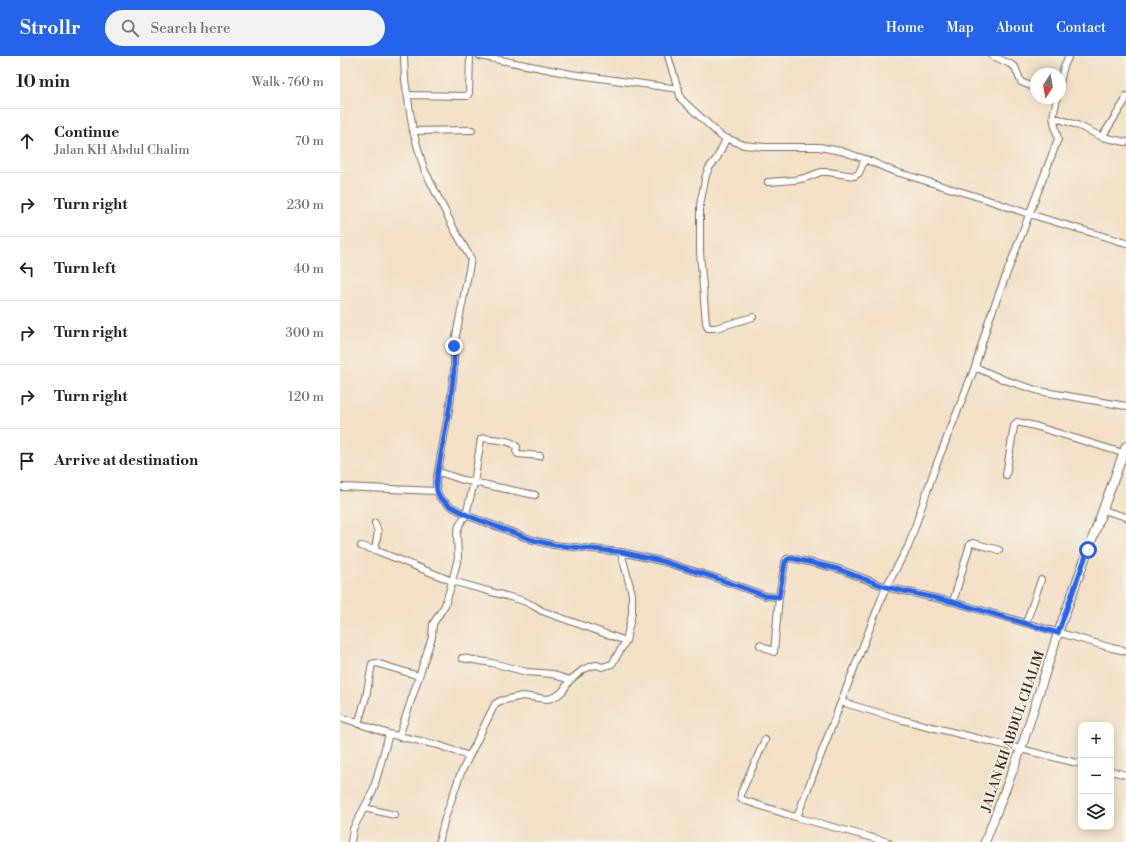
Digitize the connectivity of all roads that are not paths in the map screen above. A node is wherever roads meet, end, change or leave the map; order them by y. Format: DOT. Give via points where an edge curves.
graph roads {
  1 [pos="404,56"];
  2 [pos="470,56"];
  3 [pos="480,56"];
  4 [pos="668,56"];
  5 [pos="993,56"];
  6 [pos="1069,56"];
  7 [pos="1064,68"];
  8 [pos="1030,86"];
  9 [pos="679,89"];
  10 [pos="408,95"];
  11 [pos="1126,96"];
  12 [pos="1056,104"];
  13 [pos="1054,117"];
  14 [pos="472,130"];
  15 [pos="414,131"];
  16 [pos="1102,137"];
  17 [pos="723,138"];
  18 [pos="1126,142"];
  19 [pos="865,159"];
  20 [pos="768,182"];
  21 [pos="1029,214"];
  22 [pos="1126,243"];
  23 [pos="753,317"];
  24 [pos="975,367"];
  25 [pos="1126,406"];
  26 [pos="1124,450"];
  27 [pos="540,456"];
  28 [pos="438,472"];
  29 [pos="1006,475"];
  30 [pos="474,482"];
  31 [pos="342,487"];
  32 [pos="437,491"];
  33 [pos="535,495"];
  34 [pos="1103,510"];
  35 [pos="466,514"];
  36 [pos="1126,517"];
  37 [pos="375,523"];
  38 [pos="361,546"];
  39 [pos="375,550"];
  40 [pos="999,550"];
  41 [pos="621,552"];
  42 [pos="1041,580"];
  43 [pos="452,581"];
  44 [pos="886,587"];
  45 [pos="779,597"];
  46 [pos="953,602"];
  47 [pos="1026,623"];
  48 [pos="1058,633"];
  49 [pos="626,641"];
  50 [pos="760,645"];
  51 [pos="1126,651"];
  52 [pos="462,658"];
  53 [pos="419,676"];
  54 [pos="570,680"];
  55 [pos="841,702"];
  56 [pos="340,717"];
  57 [pos="358,724"];
  58 [pos="389,734"];
  59 [pos="399,737"];
  60 [pos="765,740"];
  61 [pos="1021,749"];
  62 [pos="469,756"];
  63 [pos="1078,763"];
  64 [pos="1114,772"];
  65 [pos="1126,775"];
  66 [pos="364,808"];
  67 [pos="395,815"];
  68 [pos="797,818"];
  69 [pos="351,842"];
  70 [pos="440,842"];
  71 [pos="888,842"];
  72 [pos="985,842"];
  1 -- 10 [label="street"];
  2 -- 10 [label="street" via="467,96"];
  3 -- 9 [label="street" via="571,74"];
  4 -- 9 [label="street"];
  5 -- 8 [label="street" via="1010,64 1021,82"];
  6 -- 7 [label="street"];
  9 -- 17 [label="street" via="681,99"];
  10 -- 15 [label="street"];
  11 -- 16 [label="street"];
  12 -- 13 [label="street"];
  13 -- 16 [label="street"];
  13 -- 21 [label="street" via="1058,139"];
  14 -- 15 [label="street"];
  15 -- 28 [label="street" via="424,169 471,259 454,346 450,404"];
  16 -- 18 [label="street"];
  17 -- 19 [label="street" via="744,146 819,147"];
  17 -- 23 [label="street" via="717,158 706,175 700,205 700,252 706,323 708,328 716,328"];
  19 -- 20 [label="street" via="859,173 854,176 821,172 795,180"];
  19 -- 21 [label="street" via="893,171"];
  21 -- 22 [label="street"];
  21 -- 24 [label="street"];
  24 -- 25 [label="street" via="1039,391"];
  24 -- 44 [label="street" via="935,468 908,546"];
  26 -- 29 [label="street" via="1017,422 1014,426"];
  26 -- 34 [label="street, JALAN KH ABDUL CHALIM"];
  27 -- 30 [label="street" via="518,454 517,447 508,442 481,439"];
  28 -- 30 [label="street"];
  28 -- 32 [label="street"];
  30 -- 33 [label="street"];
  30 -- 35 [label="street"];
  31 -- 32 [label="street"];
  32 -- 35 [label="street" via="440,498 450,506"];
  34 -- 36 [label="street"];
  34 -- 48 [label="street, JALAN KH ABDUL CHALIM"];
  35 -- 41 [label="street" via="540,542"];
  35 -- 43 [label="street" via="457,534 458,558"];
  37 -- 39 [label="street" via="378,532"];
  38 -- 39 [label="street"];
  39 -- 43 [label="street"];
  40 -- 46 [label="street" via="970,544"];
  41 -- 45 [label="street" via="661,561 766,596"];
  41 -- 49 [label="street" via="632,594 632,613"];
  42 -- 47 [label="street"];
  43 -- 49 [label="street" via="524,601 542,611"];
  43 -- 53 [label="street" via="445,605 434,624"];
  44 -- 45 [label="street" via="838,569 791,558 785,562"];
  44 -- 46 [label="street"];
  44 -- 55 [label="street"];
  45 -- 50 [label="street" via="775,650 774,652"];
  46 -- 47 [label="street"];
  47 -- 48 [label="street"];
  48 -- 51 [label="street"];
  48 -- 61 [label="street, JALAN KH ABDUL CHALIM"];
  49 -- 54 [label="street" via="612,664 584,669"];
  52 -- 54 [label="street" via="528,672 553,674"];
  53 -- 57 [label="street" via="372,664"];
  53 -- 59 [label="street"];
  54 -- 62 [label="street" via="563,691 552,698 522,696 495,704"];
  55 -- 61 [label="street"];
  55 -- 68 [label="street"];
  56 -- 57 [label="street"];
  57 -- 58 [label="street"];
  58 -- 59 [label="street"];
  58 -- 66 [label="street" via="373,791"];
  59 -- 62 [label="street"];
  60 -- 68 [label="street" via="742,789 741,798"];
  61 -- 63 [label="street"];
  61 -- 72 [label="street, JALAN KH ABDUL CHALIM"];
  62 -- 70 [label="street" via="445,818"];
  64 -- 65 [label="street"];
  66 -- 67 [label="street"];
  66 -- 69 [label="street" via="353,829"];
  68 -- 71 [label="street"];
}
